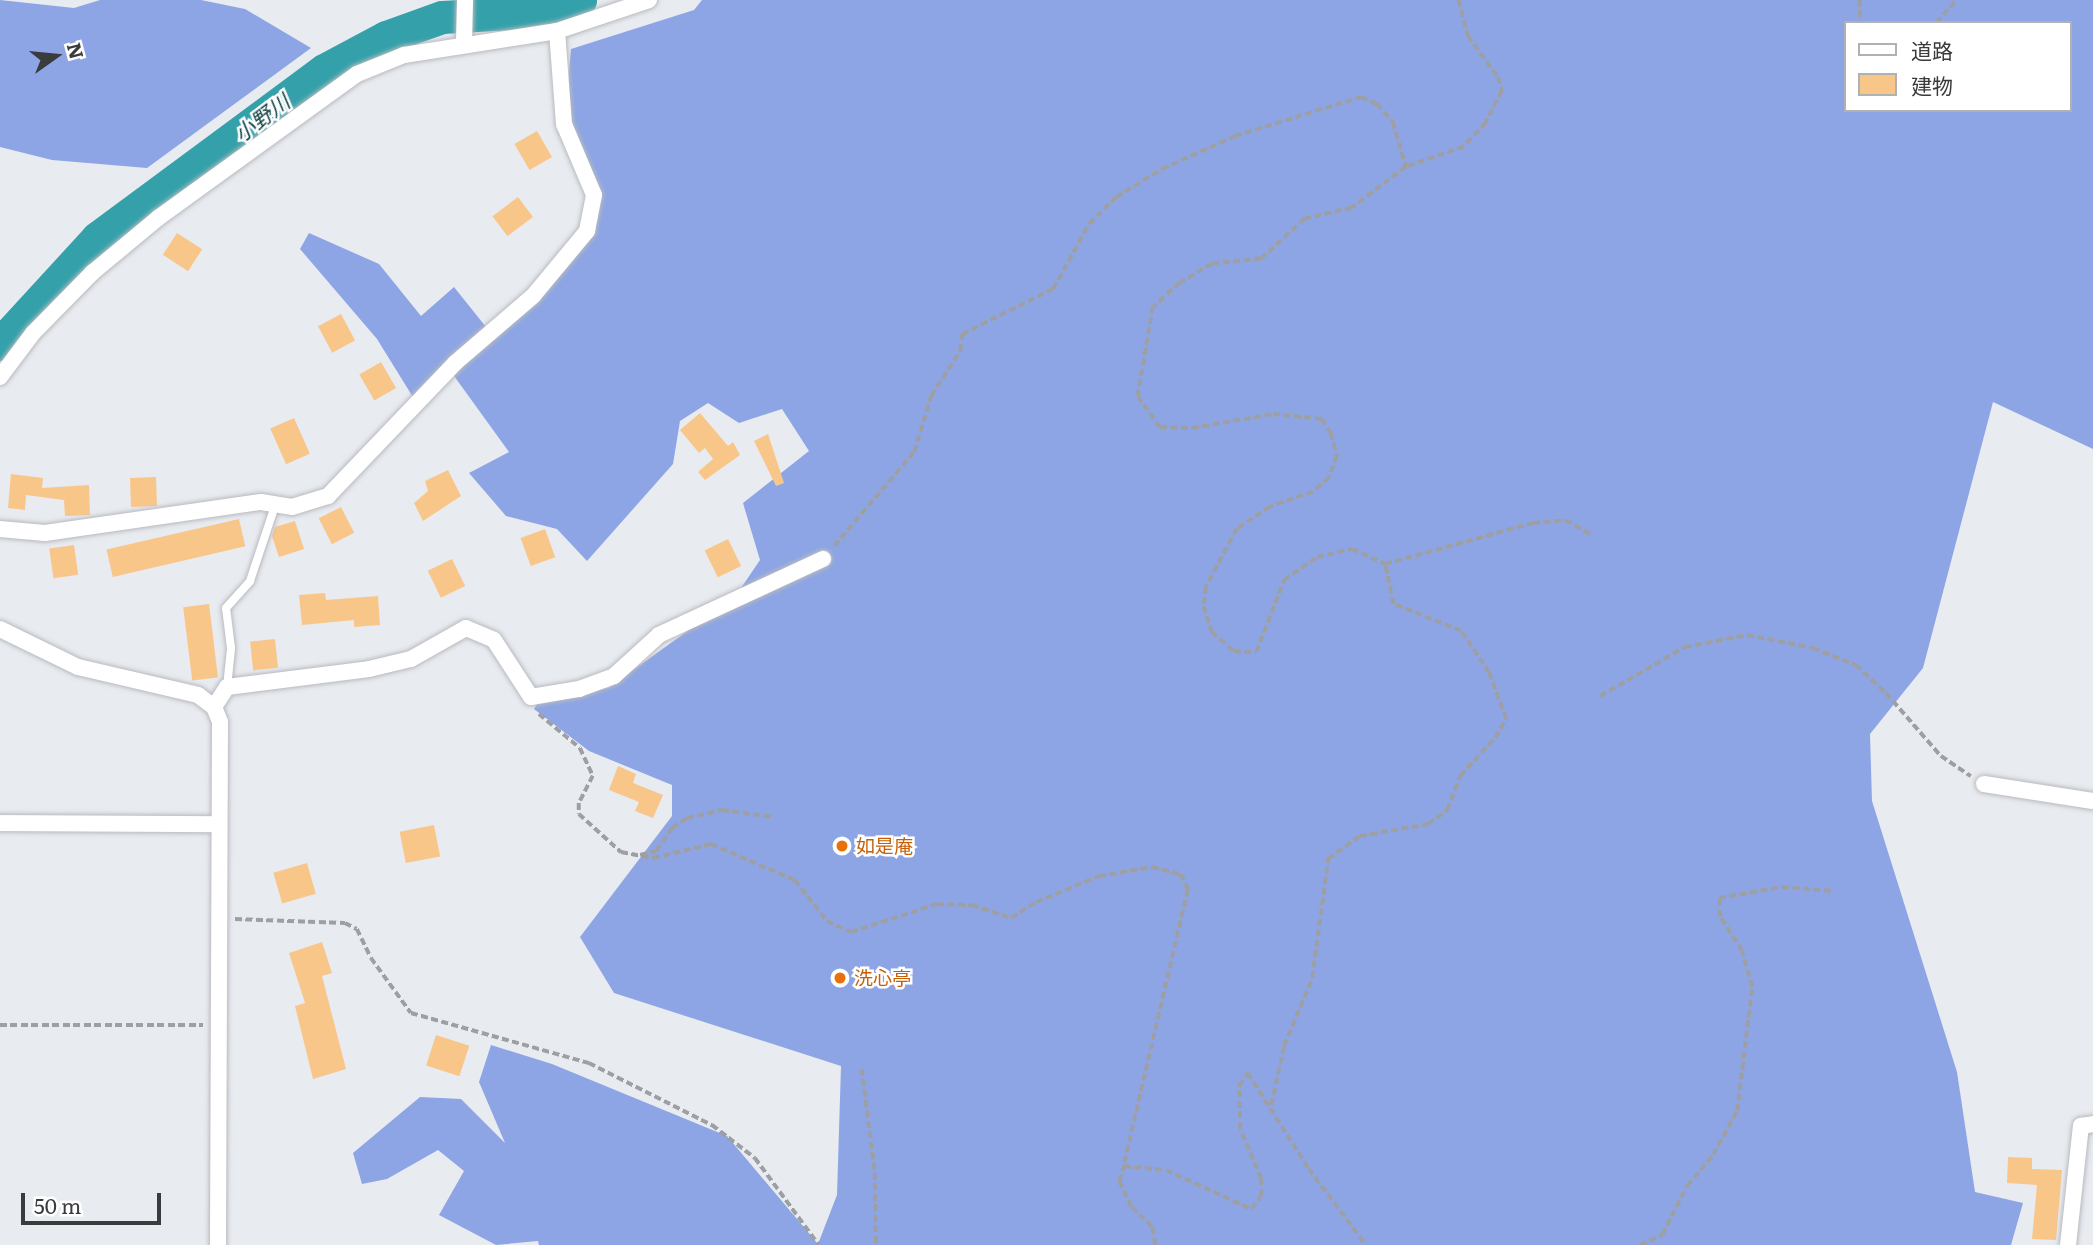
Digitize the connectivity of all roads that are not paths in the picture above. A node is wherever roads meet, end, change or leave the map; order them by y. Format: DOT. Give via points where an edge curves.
graph roads {
  1 [pos="464,0"];
  2 [pos="649,0"];
  3 [pos="557,31"];
  4 [pos="464,42"];
  5 [pos="0,377"];
  6 [pos="275,506"];
  7 [pos="0,530"];
  8 [pos="823,559"];
  9 [pos="0,629"];
  10 [pos="227,687"];
  11 [pos="214,706"];
  12 [pos="1984,784"];
  13 [pos="2093,801"];
  14 [pos="0,823"];
  15 [pos="218,824"];
  16 [pos="2093,1124"];
  17 [pos="218,1245"];
  18 [pos="2068,1245"];
  1 -- 4 [label="street"];
  2 -- 3 [label="street"];
  3 -- 4 [label="street"];
  3 -- 6 [label="street" via="564,124 594,195 587,231 533,296 455,363 328,496 292,507"];
  4 -- 5 [label="street" via="404,55 357,74 158,218 93,272 33,332"];
  6 -- 7 [label="street" via="261,502 45,533"];
  6 -- 10 [label="lane" via="250,581 226,608 231,648"];
  8 -- 10 [label="street" via="659,635 614,676 579,689 531,697 494,640 466,628 411,660"];
  9 -- 11 [label="street" via="78,667 198,695"];
  10 -- 11 [label="street"];
  11 -- 15 [label="street" via="220,722"];
  12 -- 13 [label="street"];
  14 -- 15 [label="street"];
  15 -- 17 [label="street"];
  16 -- 18 [label="street" via="2081,1126"];
}
